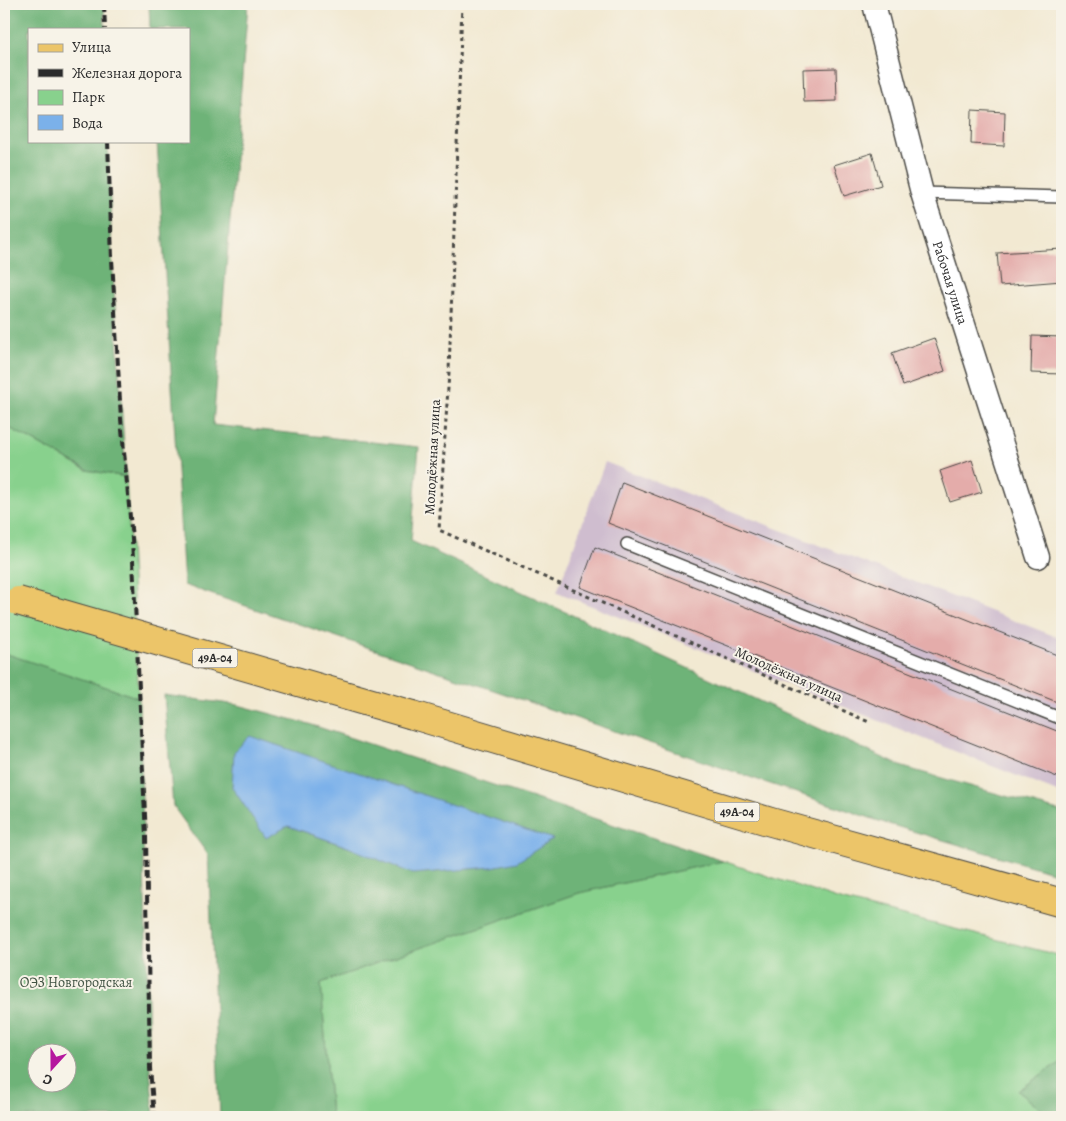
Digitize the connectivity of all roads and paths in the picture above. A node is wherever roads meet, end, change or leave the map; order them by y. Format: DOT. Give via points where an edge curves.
graph roads {
  1 [pos="462,4"];
  2 [pos="874,4"];
  3 [pos="922,193"];
  4 [pos="1062,197"];
  5 [pos="627,544"];
  6 [pos="1038,557"];
  7 [pos="11,599"];
  8 [pos="1062,719"];
  9 [pos="871,723"];
  10 [pos="1062,903"];
  1 -- 9 [label="path, Молодёжная улица" via="449,372 439,530"];
  2 -- 3 [label="street, Рабочая улица"];
  3 -- 4 [label="lane"];
  3 -- 6 [label="street, Рабочая улица"];
  5 -- 8 [label="lane"];
  7 -- 10 [label="main road, 49А-04, bridge" via="761,820"];
}
